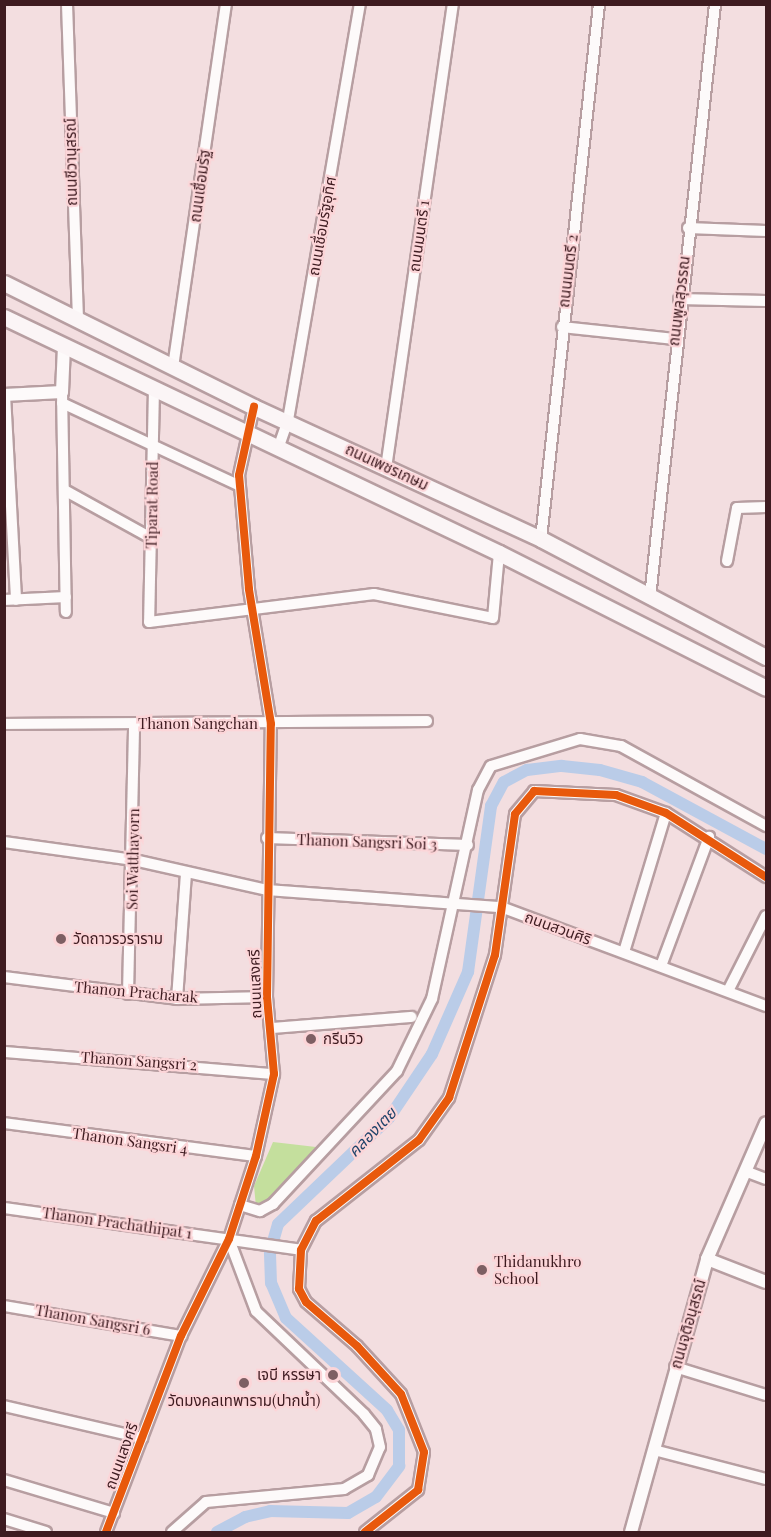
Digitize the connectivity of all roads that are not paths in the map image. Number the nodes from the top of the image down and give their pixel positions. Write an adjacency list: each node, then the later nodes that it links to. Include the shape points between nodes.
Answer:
1 (67, 4): 13 (street, ถนนชีวานุสรณ์)
2 (226, 4): 17 (street, ถนนเชื่อมรัฐ)
3 (360, 4): 22 (street, ถนนเชื่อมรัฐอุทิศ)
4 (453, 4): 26 (street, ถนนมนตรี 1)
5 (599, 4): 14 (street, ถนนมนตรี 2)
6 (715, 4): 7 (street, ถนนพูลสุวรรณ)
7 (688, 228): 8 (street); 10 (street, ถนนพูลสุวรรณ)
8 (766, 231)
9 (4, 284): 13 (main road, ถนนเพชรเกษม)
10 (679, 299): 11 (street); 15 (street, ถนนพูลสุวรรณ)
11 (766, 301)
12 (4, 317): 16 (main road, ถนนเพชรเกษม)
13 (78, 319): 17 (main road, ถนนเพชรเกษม)
14 (562, 327): 15 (street); 31 (street, ถนนมนตรี 2)
15 (674, 339): 35 (street, ถนนพูลสุวรรณ, via 665,485)
16 (64, 346): 18 (main road, ถนนเพชรเกษม); 20 (street)
17 (173, 367): 21 (main road, ถนนเพชรเกษม)
18 (154, 388): 23 (main road, ถนนเพชรเกษม); 24 (street, Tiparat Road)
19 (5, 395): 20 (street); 36 (street)
20 (62, 398): 24 (street); 28 (street)
21 (254, 407): 22 (main road, ถนนเพชรเกษม); 23 (street, ถนนเเสงศรี)
22 (288, 420): 25 (street, ถนนเชื่อมรัฐอุทิศ); 26 (main road, ถนนเพชรเกษม)
23 (245, 432): 25 (main road, ถนนเพชรเกษม); 27 (street, ถนนเเสงศรี)
24 (153, 444): 27 (street); 30 (street, Tiparat Road)
25 (279, 446): 32 (main road, ถนนเพชรเกษม)
26 (386, 468): 31 (main road, ถนนเพชรเกษม)
27 (240, 486): 38 (street, ถนนเเสงศรี)
28 (66, 491): 30 (street); 34 (street)
29 (766, 507): 33 (street, via 737,508)
30 (151, 538): 38 (street, Tiparat Road, via 149,622)
31 (541, 539): 35 (main road, ถนนเพชรเกษม)
32 (499, 553): 38 (street, via 493,618 374,594); 40 (main road, ถนนเพชรเกษม)
33 (728, 561)
34 (66, 597): 36 (street); 37 (street)
35 (650, 597): 39 (main road, ถนนเพชรเกษม)
36 (10, 600)
37 (66, 612)
38 (253, 612): 43 (street, ถนนเเสงศรี)
39 (766, 657)
40 (766, 688)
41 (427, 721): 43 (street, Thanon Sangchan)
42 (4, 724): 44 (street, Thanon Sangchan)
43 (271, 724): 44 (street, Thanon Sangchan); 48 (street, ถนนเเสงศรี)
44 (134, 725): 51 (street, Soi Watthayorn)
45 (666, 813): 47 (street); 56 (street, via 616,795 534,791 515,814); 58 (street)
46 (766, 826): 50 (street, via 621,746 580,739 491,766 478,790)
47 (709, 837): 53 (street); 59 (street)
48 (267, 838): 50 (street, Thanon Sangsri Soi 3); 54 (street, ถนนเเสงศรี)
49 (4, 842): 51 (street, ถนนสวนศิริ)
50 (468, 845): 55 (street)
51 (134, 860): 52 (street, ถนนสวนศิริ); 62 (street, Soi Watthayorn)
52 (186, 873): 54 (street, ถนนสวนศิริ); 64 (street)
53 (766, 877)
54 (267, 890): 55 (street, ถนนสวนศิริ); 63 (street, ถนนเเสงศรี)
55 (458, 902): 56 (street, ถนนสวนศิริ); 75 (street, via 432,999 397,1071 273,1204 260,1211)
56 (500, 907): 58 (street, ถนนสวนศิริ); 78 (street, via 495,955 449,1098 419,1140 316,1221)
57 (766, 916): 61 (street)
58 (624, 952): 59 (street, ถนนสวนศิริ)
59 (661, 966): 61 (street, ถนนสวนศิริ)
60 (4, 977): 62 (street, Thanon Pracharak)
61 (728, 991): 65 (street, ถนนสวนศิริ)
62 (128, 994): 64 (street, Thanon Pracharak)
63 (267, 997): 64 (street, Thanon Pracharak); 67 (street, ถนนเเสงศรี)
64 (177, 999)
65 (766, 1006)
66 (412, 1017): 67 (street)
67 (271, 1028): 69 (street, ถนนเเสงศรี)
68 (4, 1052): 69 (street, Thanon Sangsri 2)
69 (274, 1074): 72 (street, ถนนเเสงศรี)
70 (4, 1123): 72 (street, Thanon Sangsri 4)
71 (766, 1123): 73 (street, ถนนจุติอนุสรณ์)
72 (256, 1156): 75 (street, ถนนเเสงศรี)
73 (746, 1171): 74 (street); 79 (street, ถนนจุติอนุสรณ์)
74 (766, 1179)
75 (240, 1205): 77 (street, ถนนเเสงศรี)
76 (4, 1208): 77 (street, Thanon Prachathipat 1)
77 (229, 1239): 78 (street, Thanon Prachathipat 1); 82 (street, ถนนเเสงศรี); 94 (street, via 256,1311 364,1414 376,1429 380,1447 368,1475 344,1489 206,1502)
78 (301, 1250): 95 (street, via 299,1289 306,1302 357,1346 400,1394 424,1452 418,1490)
79 (707, 1258): 80 (street); 83 (street, ถนนจุติอนุสรณ์)
80 (766, 1282)
81 (4, 1306): 82 (street, Thanon Sangsri 6)
82 (181, 1336): 86 (street, ถนนเเสงศรี)
83 (675, 1367): 84 (street); 87 (street, ถนนจุติอนุสรณ์)
84 (766, 1395)
85 (4, 1406): 86 (street)
86 (142, 1438): 90 (street, ถนนเเสงศรี)
87 (654, 1450): 88 (street); 96 (street, ถนนจุติอนุสรณ์)
88 (766, 1479)
89 (4, 1480): 90 (street)
90 (114, 1513): 93 (street, ถนนเเสงศรี)
91 (4, 1519): 92 (street)
92 (46, 1533)
93 (106, 1533)
94 (172, 1533)
95 (365, 1533)
96 (632, 1533)

